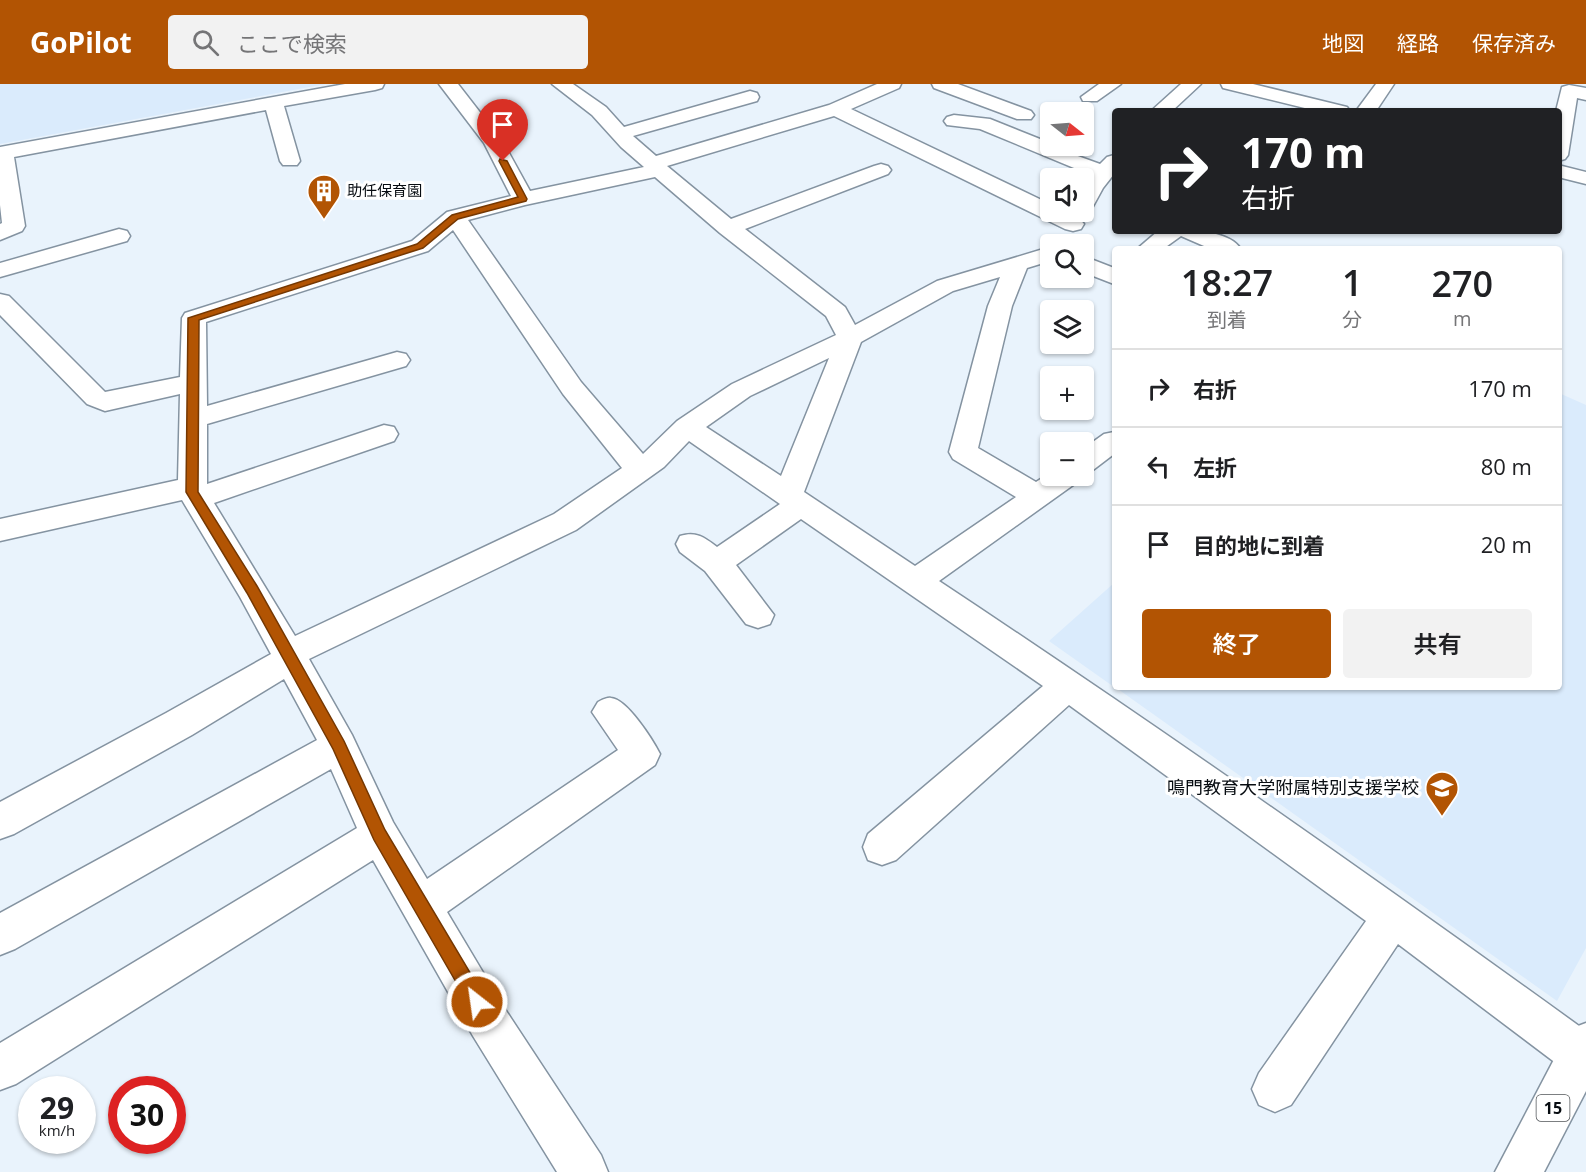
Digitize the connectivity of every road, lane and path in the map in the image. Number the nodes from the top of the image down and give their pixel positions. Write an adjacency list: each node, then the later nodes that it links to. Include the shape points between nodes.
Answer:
1 (375, 84): 13 (street)
2 (448, 84): 34 (street, via 494,142)
3 (561, 84): 22 (street, via 599,111)
4 (892, 84): 17 (street)
5 (941, 84): 18 (street)
6 (1112, 84): 12 (street)
7 (1192, 84): 14 (street)
8 (1230, 84): 15 (street)
9 (1385, 84): 16 (street)
10 (1586, 94): 20 (street, via 1569,91)
11 (750, 97): 22 (street)
12 (1090, 97)
13 (274, 104): 24 (street); 25 (street)
14 (1164, 108)
15 (1328, 108)
16 (1368, 108)
17 (836, 109): 26 (street); 30 (street)
18 (1030, 118)
19 (954, 121): 27 (street, via 983,123)
20 (1564, 123): 21 (street); 23 (street)
21 (1586, 127)
22 (620, 134): 26 (street)
23 (1562, 134)
24 (1, 152): 37 (street, via 14,226)
25 (290, 161)
26 (655, 167): 34 (street, via 637,177); 36 (street)
27 (1052, 168)
28 (881, 170): 36 (street)
29 (1562, 172): 31 (street)
30 (1040, 176)
31 (1586, 178)
32 (1094, 193): 33 (street)
33 (1112, 196)
34 (523, 199): 35 (street)
35 (455, 217): 51 (street, via 420,246 194,318); 57 (street, via 572,388)
36 (728, 228): 49 (street, via 836,312)
37 (0, 233)
38 (1169, 234): 41 (street)
39 (1196, 234): 42 (street)
40 (119, 236): 46 (street)
41 (1152, 246)
42 (1220, 246)
43 (1040, 257): 44 (street)
44 (1017, 264): 49 (street, via 945,286); 60 (street, via 1000,306 963,452)
45 (1094, 267): 47 (street)
46 (0, 270)
47 (1112, 275)
48 (1, 303): 51 (street, via 96,398 105,402)
49 (850, 338): 53 (street, via 741,390); 61 (street)
50 (397, 360): 52 (street)
51 (194, 382): 52 (street)
52 (193, 419): 59 (street)
53 (687, 426): 57 (street); 61 (street)
54 (384, 434): 59 (street)
55 (1112, 442): 56 (street)
56 (1094, 455)
57 (640, 470): 67 (street, via 565,522)
58 (1052, 486): 60 (street)
59 (194, 493): 62 (street); 67 (street)
60 (1037, 496): 65 (street)
61 (795, 499): 64 (street); 65 (street)
62 (0, 530)
63 (691, 544): 64 (street)
64 (716, 563): 66 (street)
65 (915, 582): 68 (street)
66 (758, 615)
67 (289, 657): 70 (street); 71 (street, via 179,724)
68 (1068, 685): 73 (street); 75 (street)
69 (609, 712): 74 (street, via 642,754)
70 (339, 746): 72 (street); 76 (street)
71 (0, 822)
72 (379, 835): 74 (street); 78 (street)
73 (882, 847)
74 (422, 906): 80 (street)
75 (1393, 916): 77 (street); 79 (street)
76 (0, 935)
77 (1584, 1049): 81 (street, 15)
78 (0, 1068)
79 (1275, 1089)
80 (584, 1172)
81 (1519, 1172)

